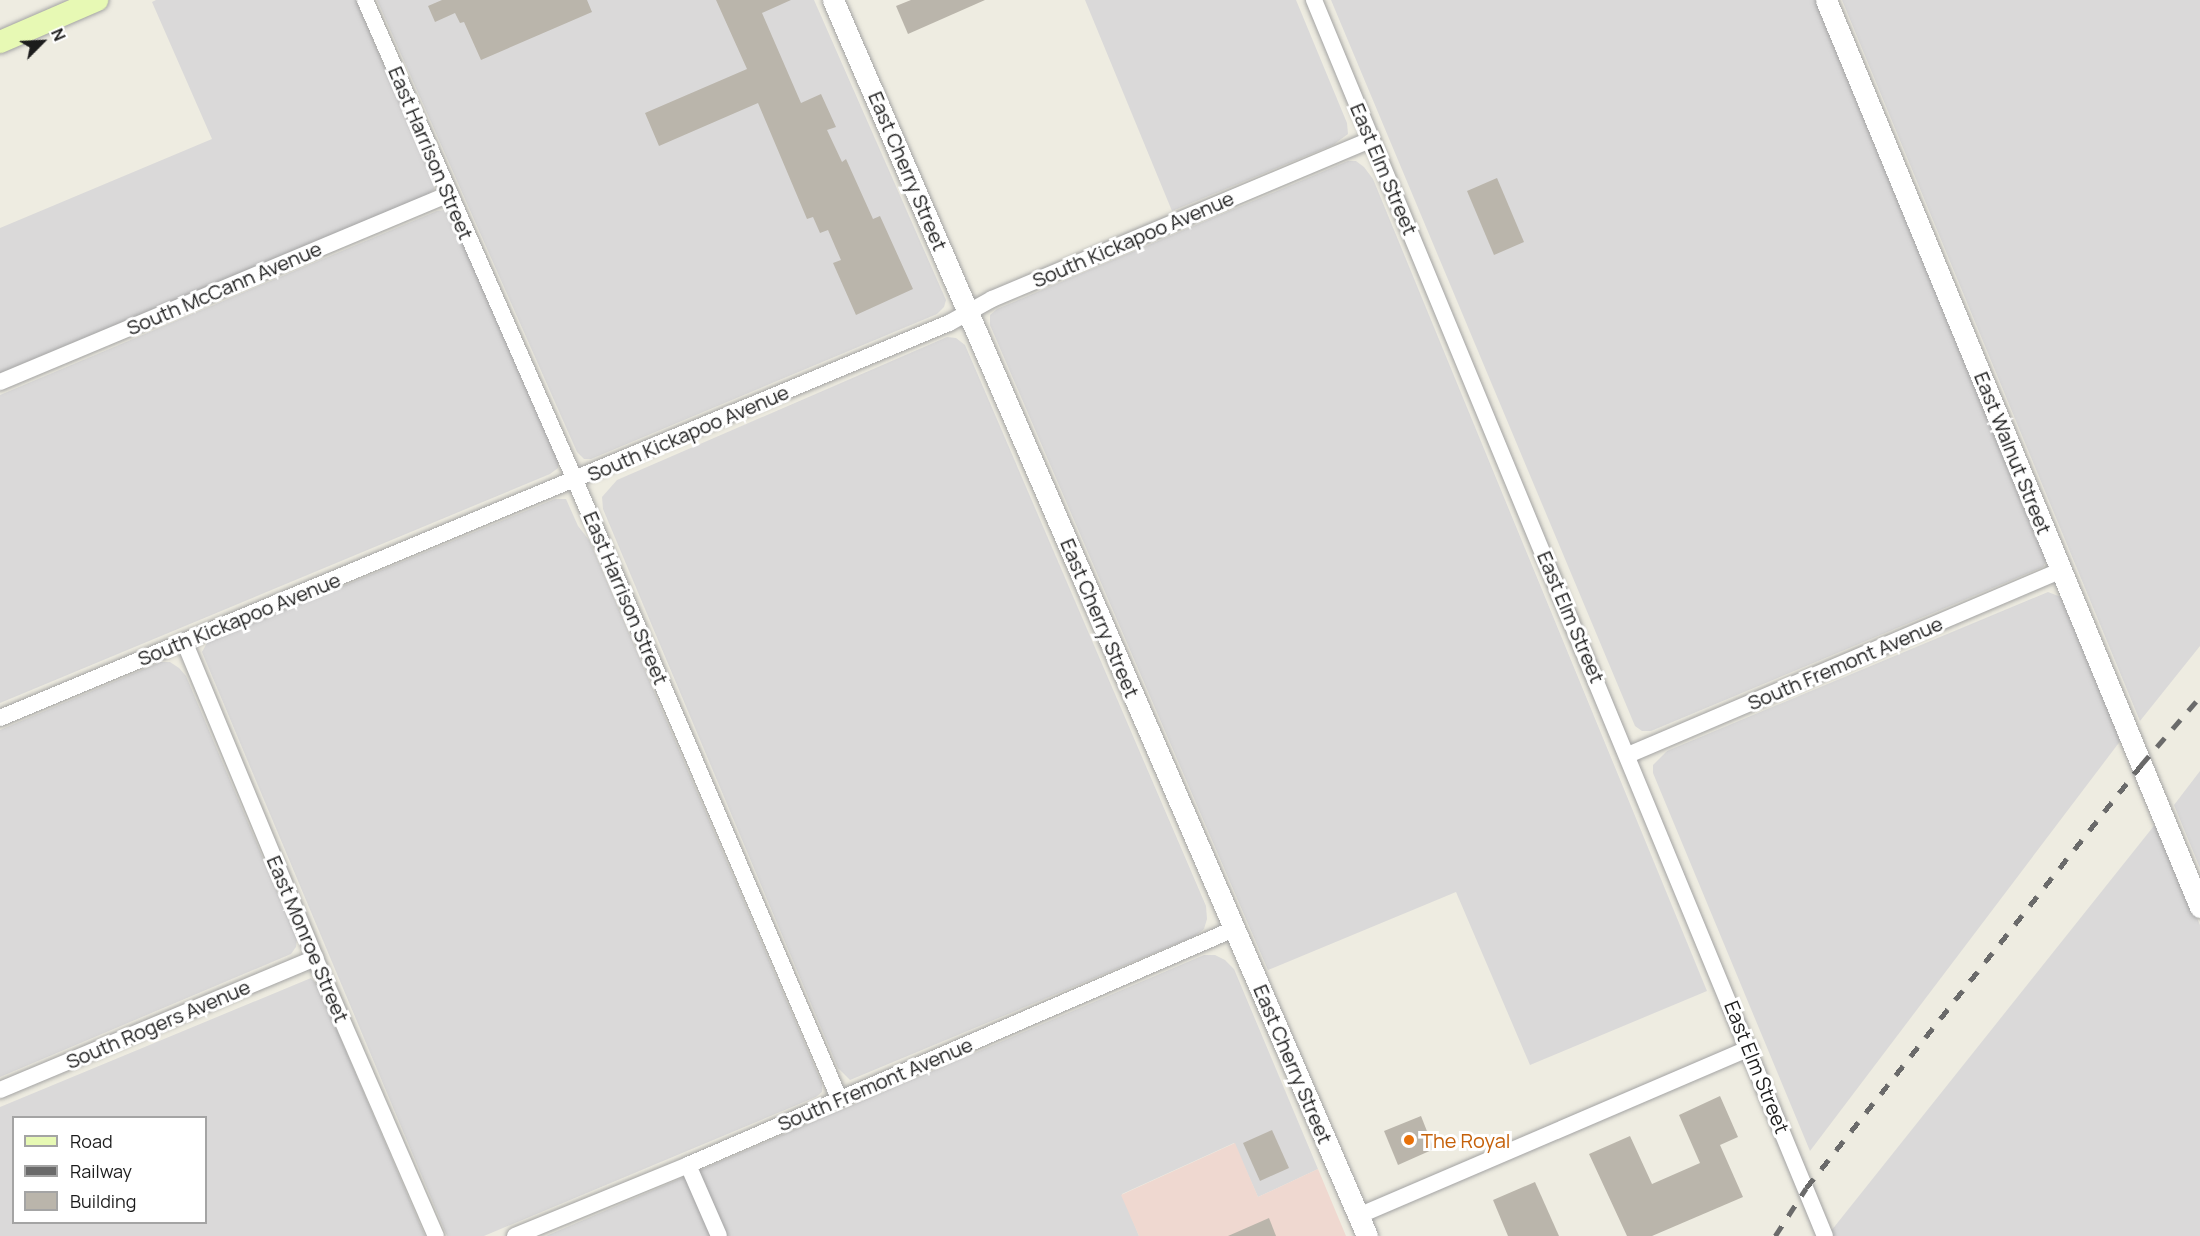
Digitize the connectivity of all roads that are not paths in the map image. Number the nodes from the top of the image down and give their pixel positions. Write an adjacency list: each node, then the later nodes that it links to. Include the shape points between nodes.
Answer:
1 (97, 0): 6 (main road)
2 (365, 0): 8 (street, East Harrison Street)
3 (833, 0): 9 (street, East Cherry Street)
4 (1314, 0): 7 (street, East Elm Street)
5 (1826, 0): 12 (street, East Walnut Street)
6 (0, 42)
7 (1372, 139): 9 (street, South Kickapoo Avenue, via 992,298); 15 (street, East Elm Street)
8 (449, 194): 10 (street, South McCann Avenue); 11 (street, East Harrison Street)
9 (969, 312): 11 (street, South Kickapoo Avenue); 17 (street, East Cherry Street)
10 (0, 382)
11 (575, 480): 13 (street, South Kickapoo Avenue); 21 (street, East Harrison Street)
12 (2061, 570): 15 (street, South Fremont Avenue); 16 (street, East Walnut Street)
13 (184, 641): 14 (street, South Kickapoo Avenue); 18 (street, East Monroe Street)
14 (0, 718)
15 (1628, 754): 19 (street, East Elm Street)
16 (2200, 907)
17 (1234, 929): 21 (street, South Fremont Avenue); 23 (street, East Cherry Street)
18 (315, 958): 20 (street, South Rogers Avenue); 24 (street, East Monroe Street)
19 (1750, 1048): 23 (street); 28 (street, East Elm Street)
20 (0, 1090)
21 (839, 1098): 22 (street, South Fremont Avenue)
22 (688, 1165): 25 (street, South Fremont Avenue); 26 (street)
23 (1358, 1216): 27 (street, East Cherry Street)
24 (436, 1236)
25 (514, 1236)
26 (719, 1236)
27 (1367, 1236)
28 (1825, 1236)

